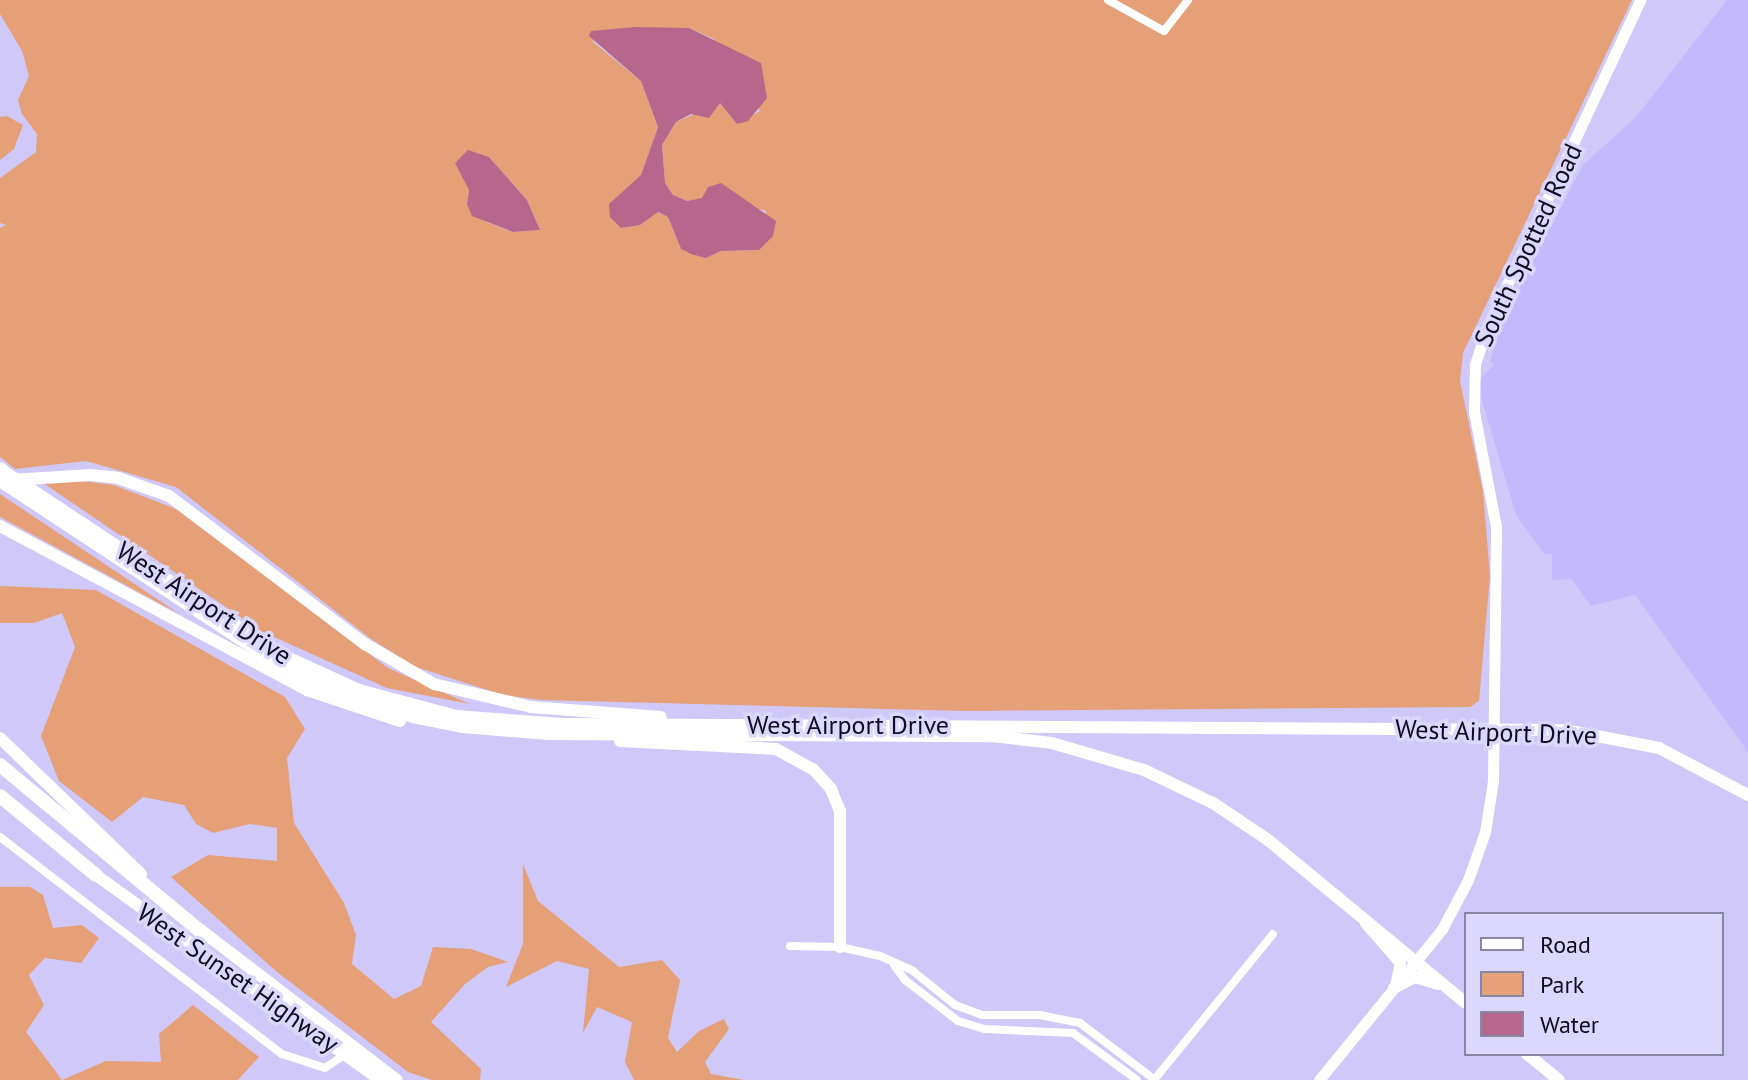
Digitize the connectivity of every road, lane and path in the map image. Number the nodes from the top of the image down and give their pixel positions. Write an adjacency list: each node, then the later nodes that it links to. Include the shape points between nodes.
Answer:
1 (1108, 0): 2 (street, via 1164,31)
2 (1188, 0)
3 (1640, 0): 7 (main road, South Spotted Road, via 1488,325 1475,364 1474,412 1496,527)
4 (3, 478): 6 (main road, West Airport Drive, via 26,487 269,648 387,700 513,723); 6 (main road, via 73,474 150,488 205,520 392,662 456,691 531,707); 8 (main road, West Airport Drive, via 236,638 313,682 413,717)
5 (0, 526): 8 (main road, via 319,695 428,727)
6 (736, 724): 7 (main road, West Airport Drive)
7 (1494, 730): 12 (main road, West Airport Drive, via 1565,730 1638,742 1696,765); 22 (main road, South Spotted Road, via 1491,805 1475,862 1448,919)
8 (498, 731): 9 (main road, West Airport Drive)
9 (573, 734): 17 (main road, West Airport Drive, via 963,734 1052,743 1144,770 1213,803); 21 (main road, via 776,749 804,761 831,789 840,811)
10 (0, 738): 19 (main road, West Sunset Highway)
11 (0, 765): 19 (highway)
12 (1748, 795)
13 (0, 796): 16 (highway)
14 (0, 806): 16 (highway)
15 (0, 837): 31 (street, via 282,1054 325,1068)
16 (96, 875): 31 (main road, West Sunset Highway)
17 (1359, 914): 22 (main road, West Airport Drive); 24 (main road, via 1400,963)
18 (1273, 934): 36 (street)
19 (205, 935): 31 (main road, West Sunset Highway)
20 (790, 946): 21 (street)
21 (840, 947): 23 (street)
22 (1416, 962): 24 (main road, South Spotted Road); 25 (main road, West Airport Drive)
23 (894, 964): 27 (street, via 913,971); 29 (street, via 938,1008)
24 (1394, 988): 25 (main road, via 1417,977); 37 (main road, South Spotted Road)
25 (1449, 989): 26 (main road, West Airport Drive)
26 (1464, 1001)
27 (971, 1012): 28 (street); 29 (street)
28 (1070, 1019): 30 (street); 36 (street, via 1107,1039)
29 (967, 1024): 30 (street)
30 (1065, 1031): 35 (street, via 1090,1043)
31 (349, 1050): 33 (main road, West Sunset Highway); 34 (main road, West Sunset Highway)
32 (1529, 1056): 38 (main road)
33 (380, 1080)
34 (397, 1080)
35 (1137, 1080)
36 (1155, 1080)
37 (1319, 1080)
38 (1559, 1080)

